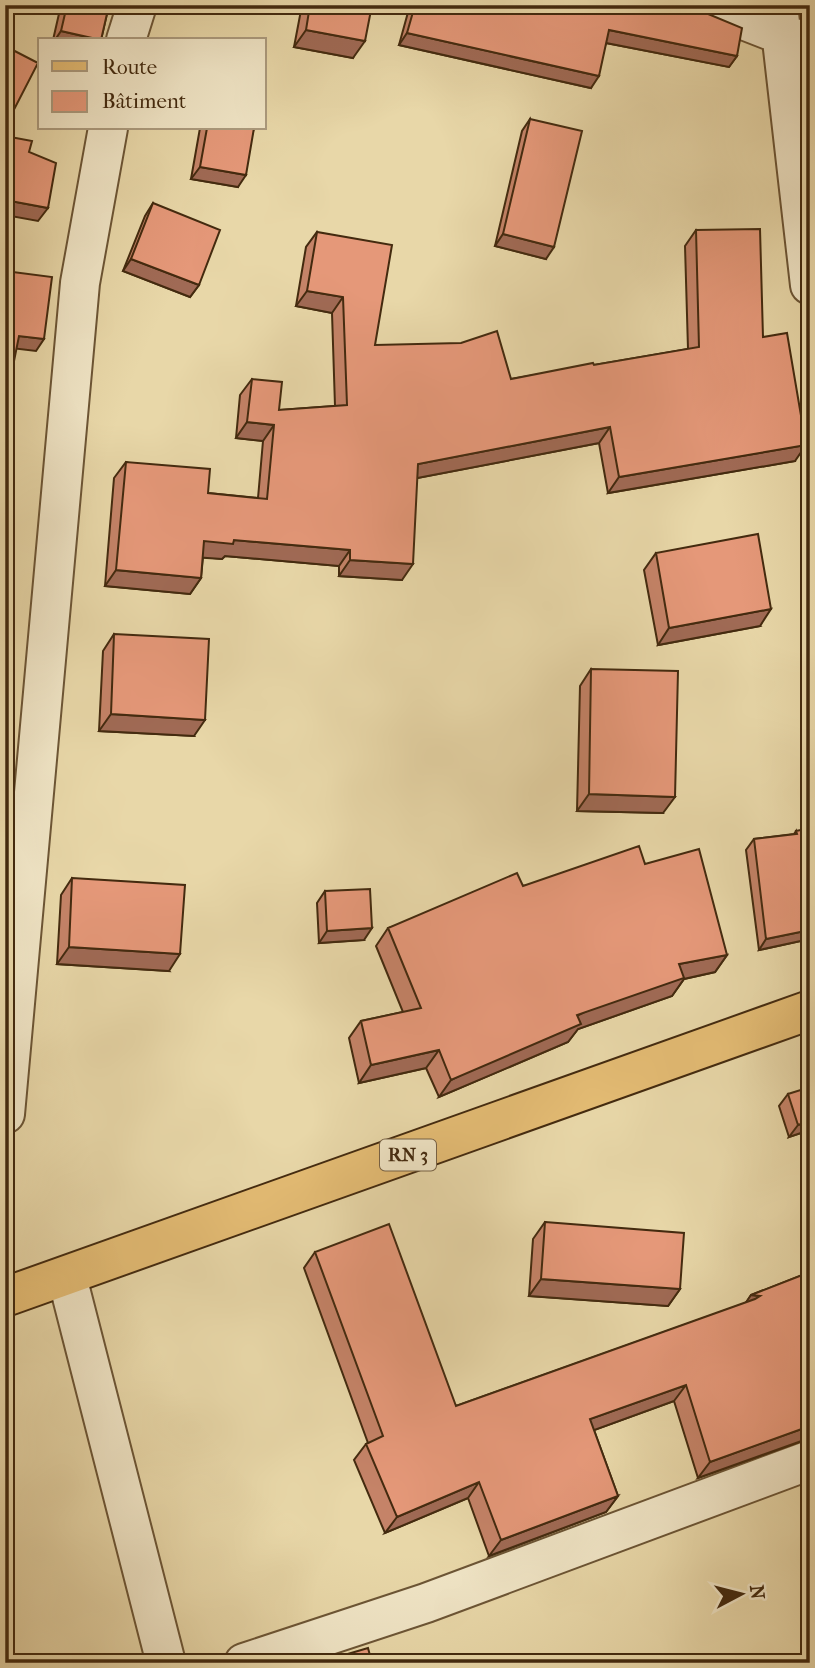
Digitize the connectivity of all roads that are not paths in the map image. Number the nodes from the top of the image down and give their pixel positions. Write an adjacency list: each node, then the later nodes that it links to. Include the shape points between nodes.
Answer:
1 (137, 5): 4 (street)
2 (705, 5): 3 (street)
3 (790, 27): 6 (street)
4 (127, 38)
5 (108, 130): 8 (street, via 80,283)
6 (810, 285)
7 (810, 1010): 9 (main road, RN 3)
8 (5, 1114)
9 (67, 1277): 10 (main road, RN 3); 12 (street)
10 (5, 1297)
11 (810, 1460): 13 (street, via 426,1603)
12 (166, 1663)
13 (244, 1663)

